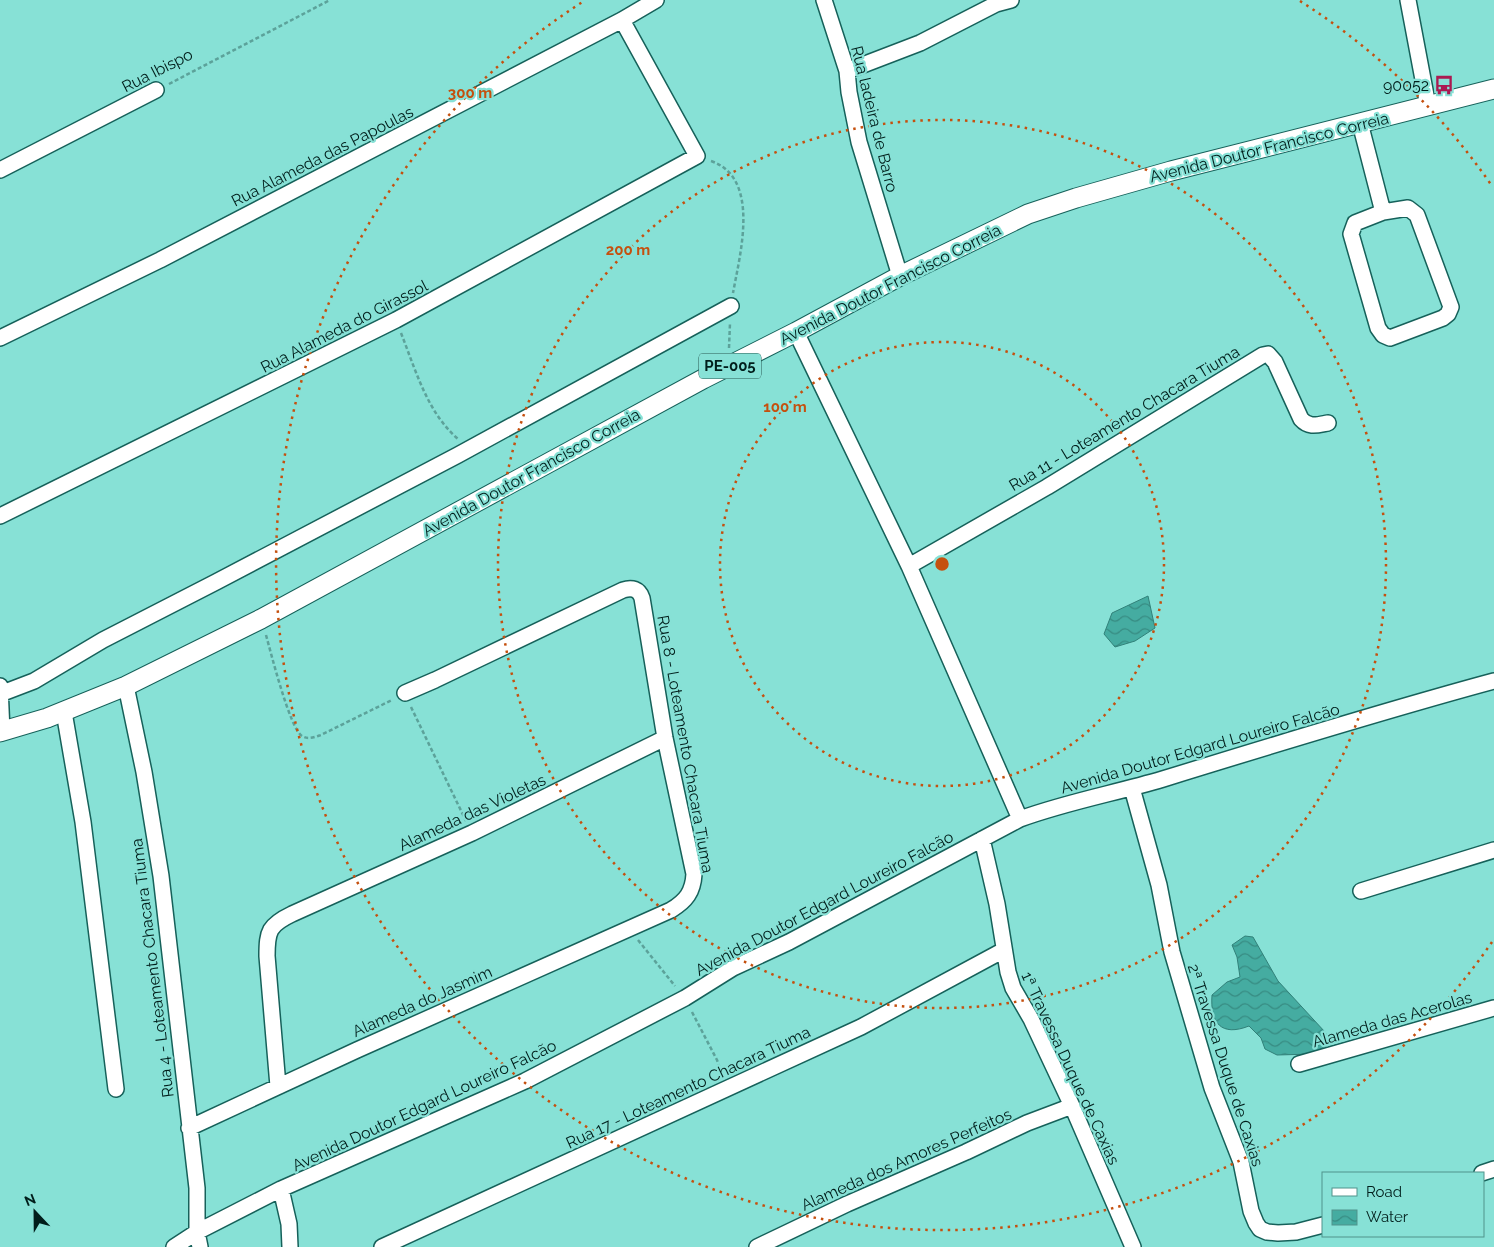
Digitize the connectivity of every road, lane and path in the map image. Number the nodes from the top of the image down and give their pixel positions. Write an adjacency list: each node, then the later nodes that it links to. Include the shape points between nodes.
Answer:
1 (330, 0): 9 (path, Rua Ibispo)
2 (656, 0): 6 (street, Rua Alameda das Papoulas)
3 (824, 0): 7 (street, Rua ladeira de Barro)
4 (1408, 0): 10 (street)
5 (1000, 1): 7 (street, via 920,43)
6 (622, 20): 12 (street); 19 (street, Rua Alameda das Papoulas, via 160,260)
7 (847, 71): 15 (street, Rua ladeira de Barro, via 859,142)
8 (1494, 89): 10 (main road, Avenida Doutor Francisco Correia / PE-005)
9 (156, 90): 13 (street, Rua Ibispo)
10 (1428, 106): 11 (main road, Avenida Doutor Francisco Correia / PE-005)
11 (1360, 123): 14 (street); 15 (main road, Avenida Doutor Francisco Correia / PE-005, via 1171,171 1044,209 995,229)
12 (697, 156): 16 (path, via 719,164 733,176 743,206 740,251); 17 (street, Rua Alameda do Girassol)
13 (0, 170)
14 (1383, 212): 14 (street, via 1355,223 1352,234 1378,328 1390,338 1443,318 1451,308 1417,215 1408,208)
15 (900, 276): 18 (main road, Avenida Doutor Francisco Correia / PE-005)
16 (730, 306): 20 (path); 22 (street)
17 (396, 320): 22 (path, via 431,406 452,434); 23 (street, Rua Alameda do Girassol)
18 (796, 332): 20 (main road, Avenida Doutor Francisco Correia / PE-005); 24 (street)
19 (0, 338)
20 (730, 366): 25 (main road, Avenida Doutor Francisco Correia / PE-005)
21 (1328, 423): 24 (street, Rua 11 - Loteamento Chacara Tiuma, via 1305,424 1272,357 1263,354 1046,487)
22 (469, 449): 30 (street, via 103,640 34,681)
23 (0, 516)
24 (909, 566): 35 (street)
25 (261, 619): 28 (main road, Avenida Doutor Francisco Correia / PE-005); 29 (path, via 288,708 303,737 321,735)
26 (1494, 682): 34 (street, Avenida Doutor Edgard Loureiro Falcão, via 1410,703)
27 (0, 685): 30 (street)
28 (126, 686): 31 (main road, Avenida Doutor Francisco Correia / PE-005); 47 (street, Rua 4 - Loteamento Chacara Tiuma, via 144,772 160,876)
29 (405, 693): 33 (street, Rua 8 - Loteamento Chacara Tiuma, via 631,588 642,598); 36 (path)
30 (0, 694): 32 (street)
31 (64, 712): 32 (main road, Avenida Doutor Francisco Correia / PE-005); 45 (street, via 83,822)
32 (1, 732)
33 (665, 738): 36 (street, Alameda das Violetas); 40 (street, Rua 8 - Loteamento Chacara Tiuma, via 694,874 689,896)
34 (1132, 788): 35 (street, Avenida Doutor Edgard Loureiro Falcão); 49 (street, 2ª Travessa Duque de Caxias, via 1159,885 1172,952 1212,1088 1240,1162 1256,1223 1267,1232 1296,1232)
35 (1020, 819): 37 (street, Avenida Doutor Edgard Loureiro Falcão)
36 (472, 833): 44 (street, Alameda das Violetas, via 275,924 267,936)
37 (982, 839): 41 (street, 1ª Travessa Duque de Caxias, via 998,904); 48 (street, Avenida Doutor Edgard Loureiro Falcão, via 790,942 733,968 684,998 525,1082)
38 (1494, 850): 39 (street)
39 (1361, 890)
40 (671, 910): 44 (street, Alameda do Jasmim)
41 (1004, 950): 46 (street, 1ª Travessa Duque de Caxias, via 1013,988); 55 (street, Rua 17 - Loteamento Chacara Tiuma, via 861,1027)
42 (1494, 1008): 43 (street, Alameda das Acerolas)
43 (1299, 1064)
44 (278, 1086): 47 (street, Alameda do Jasmim)
45 (116, 1089)
46 (1072, 1106): 51 (street, 1ª Travessa Duque de Caxias); 56 (street, Alameda dos Amores Perfeitos, via 1027,1123)
47 (189, 1128): 50 (street, Rua 4 - Loteamento Chacara Tiuma, via 197,1188)
48 (281, 1189): 50 (street, Avenida Doutor Edgard Loureiro Falcão); 54 (street, via 289,1224)
49 (1322, 1225)
50 (197, 1232): 52 (street, Avenida Doutor Edgard Loureiro Falcão); 53 (street, Rua 4 - Loteamento Chacara Tiuma)
51 (1129, 1246)
52 (174, 1247)
53 (200, 1247)
54 (290, 1247)
55 (382, 1247)
56 (757, 1247)

